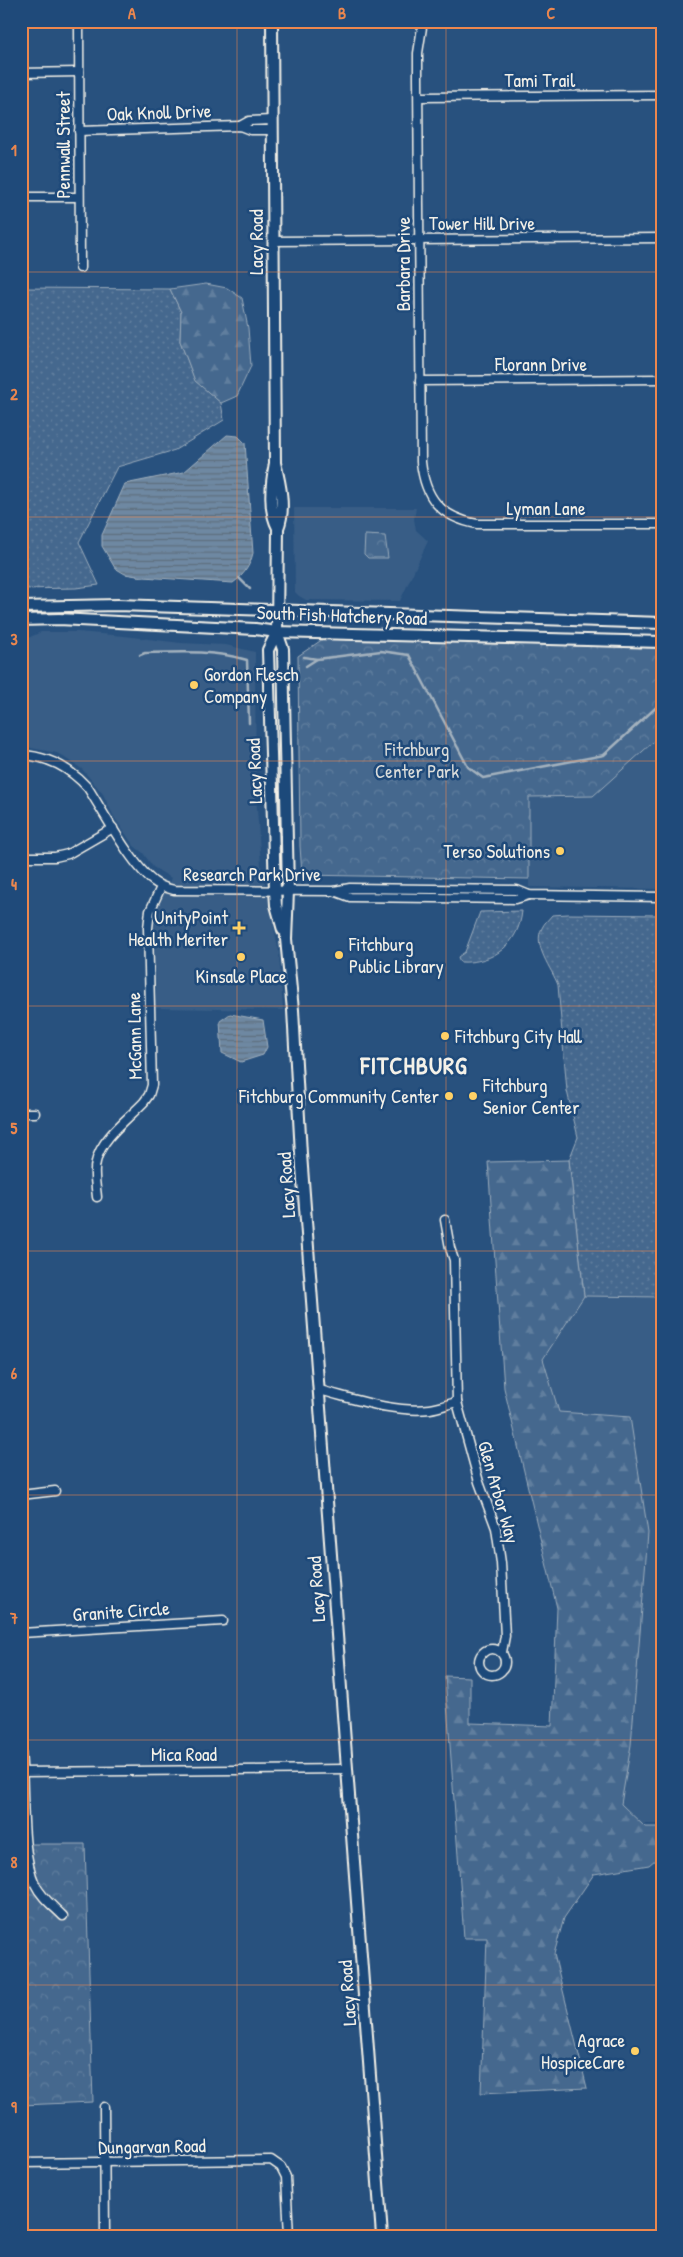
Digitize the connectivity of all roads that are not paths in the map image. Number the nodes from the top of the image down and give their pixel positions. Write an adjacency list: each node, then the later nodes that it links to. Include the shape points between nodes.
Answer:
1 (79, 21): 4 (street, Pennwall Street)
2 (272, 21): 8 (main road, Lacy Road)
3 (423, 21): 7 (street, Barbara Drive, via 418,53)
4 (79, 72): 5 (street); 9 (street, Pennwall Street)
5 (21, 73)
6 (662, 95): 7 (street, Tami Trail)
7 (419, 97): 13 (street, Barbara Drive)
8 (272, 125): 9 (street, Oak Knoll Drive, via 250,130 240,126); 14 (main road, Lacy Road)
9 (79, 131): 11 (street, Pennwall Street)
10 (21, 197): 11 (street)
11 (80, 197): 15 (street, Pennwall Street)
12 (662, 238): 13 (street, Tower Hill Drive)
13 (419, 239): 14 (street, Tower Hill Drive); 17 (street, Barbara Drive)
14 (273, 241): 21 (main road, Lacy Road, via 275,464 272,504 278,528)
15 (80, 268)
16 (662, 380): 17 (street, Florann Drive)
17 (420, 381): 18 (street, Barbara Drive, via 422,474)
18 (436, 503): 19 (street, Lyman Lane, via 452,516 477,524)
19 (662, 524)
20 (21, 607): 21 (main road, South Fish Hatchery Road, via 118,605)
21 (277, 611): 23 (main road, South Fish Hatchery Road); 24 (main road, Lacy Road)
22 (21, 620): 24 (main road, South Fish Hatchery Road)
23 (662, 623)
24 (277, 632): 25 (main road, South Fish Hatchery Road); 30 (main road, Lacy Road, via 268,650); 31 (main road, Lacy Road, via 283,650)
25 (662, 642)
26 (21, 755): 27 (street, Research Park Drive, via 56,762 69,770 88,788)
27 (114, 828): 28 (street, via 68,854); 29 (street, Research Park Drive, via 140,868)
28 (21, 857)
29 (161, 886): 30 (street, Research Park Drive, via 184,891); 36 (street, McGann Lane, via 150,911 148,928 152,1085 144,1102 106,1141 98,1155 95,1167)
30 (275, 891): 31 (street, Research Park Drive); 33 (main road, Lacy Road)
31 (288, 891): 32 (street, Research Park Drive, via 334,891 350,897); 33 (main road, Lacy Road)
32 (662, 897)
33 (286, 939): 38 (main road, Lacy Road)
34 (35, 1113): 35 (street)
35 (21, 1114)
36 (97, 1197)
37 (445, 1220): 39 (street, Glen Arbor Way, via 454,1260)
38 (319, 1390): 39 (street, via 403,1409 432,1409); 46 (main road, Lacy Road)
39 (457, 1402): 44 (street, Glen Arbor Way, via 479,1482 496,1528 505,1636)
40 (55, 1491): 41 (street)
41 (21, 1495)
42 (223, 1621): 43 (street, Granite Circle)
43 (21, 1633)
44 (502, 1652)
45 (21, 1751): 47 (street)
46 (346, 1769): 47 (street, Mica Road); 54 (main road, Lacy Road)
47 (22, 1772): 48 (street, via 27,1860 35,1885 45,1900)
48 (64, 1916)
49 (104, 2108): 51 (street)
50 (21, 2163): 51 (street, Dungarvan Road)
51 (105, 2163): 52 (street); 53 (street, Dungarvan Road, via 271,2160 282,2167 286,2177)
52 (105, 2236)
53 (289, 2236)
54 (382, 2236)

